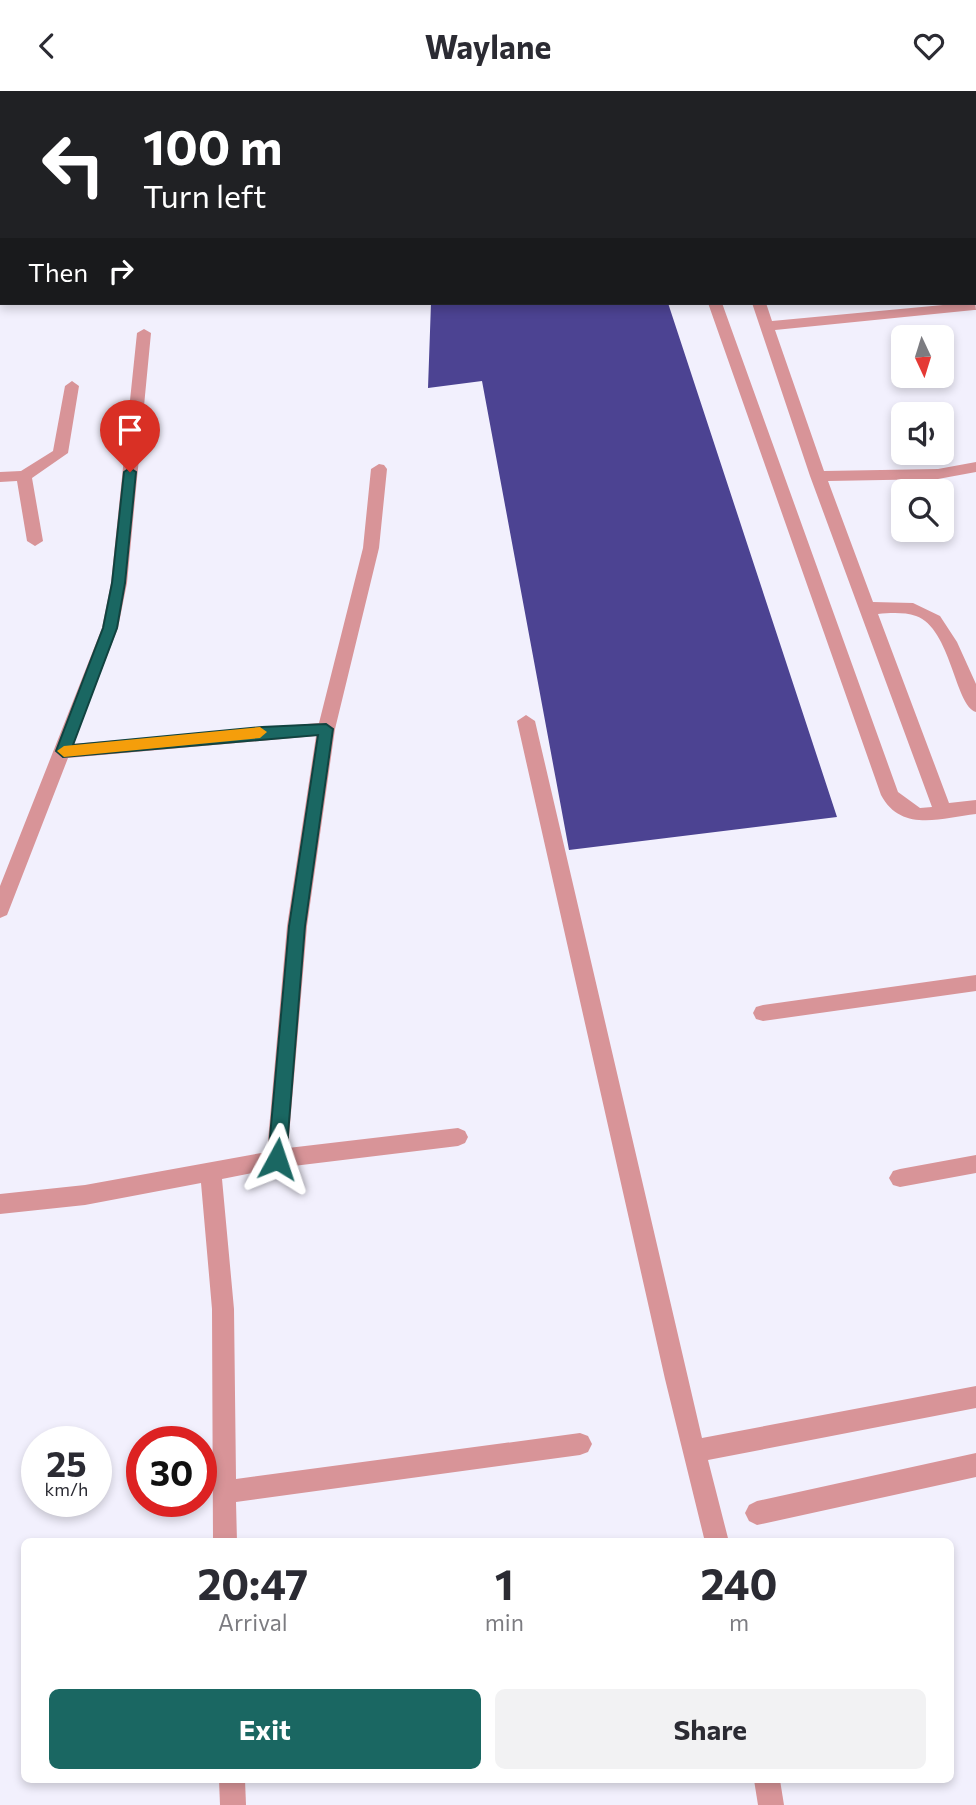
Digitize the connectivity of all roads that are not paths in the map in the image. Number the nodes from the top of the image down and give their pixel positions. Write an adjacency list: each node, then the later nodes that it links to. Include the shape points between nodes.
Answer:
1 (716, 305): 19 (street, via 890,795 906,812)
2 (760, 305): 4 (street)
3 (974, 306): 4 (lane)
4 (769, 326): 10 (street)
5 (144, 333): 17 (street, via 119,583 112,617)
6 (72, 386): 9 (street, via 60,453)
7 (976, 467): 10 (street, via 938,474)
8 (379, 469): 16 (street, via 371,548)
9 (24, 476): 11 (street); 12 (street)
10 (818, 476): 13 (street)
11 (0, 477)
12 (35, 541)
13 (867, 608): 14 (street, via 929,614 941,626); 19 (street)
14 (976, 706)
15 (526, 721): 31 (street)
16 (326, 729): 17 (street); 24 (street, via 297,926)
17 (63, 751): 20 (street)
18 (976, 807): 19 (street)
19 (943, 811)
20 (0, 910)
21 (976, 983): 22 (street)
22 (763, 1013)
23 (458, 1137): 24 (street)
24 (277, 1159): 26 (street)
25 (976, 1164): 27 (street)
26 (211, 1171): 28 (street, via 85,1195); 33 (street, via 223,1309)
27 (900, 1178)
28 (0, 1204)
29 (976, 1397): 31 (street)
30 (580, 1444): 33 (street)
31 (694, 1451): 36 (street)
32 (976, 1465): 34 (street)
33 (224, 1492): 35 (street)
34 (757, 1513)
35 (225, 1538)
36 (716, 1538)
37 (232, 1783): 39 (street)
38 (767, 1783): 40 (street)
39 (233, 1805)
40 (771, 1805)

